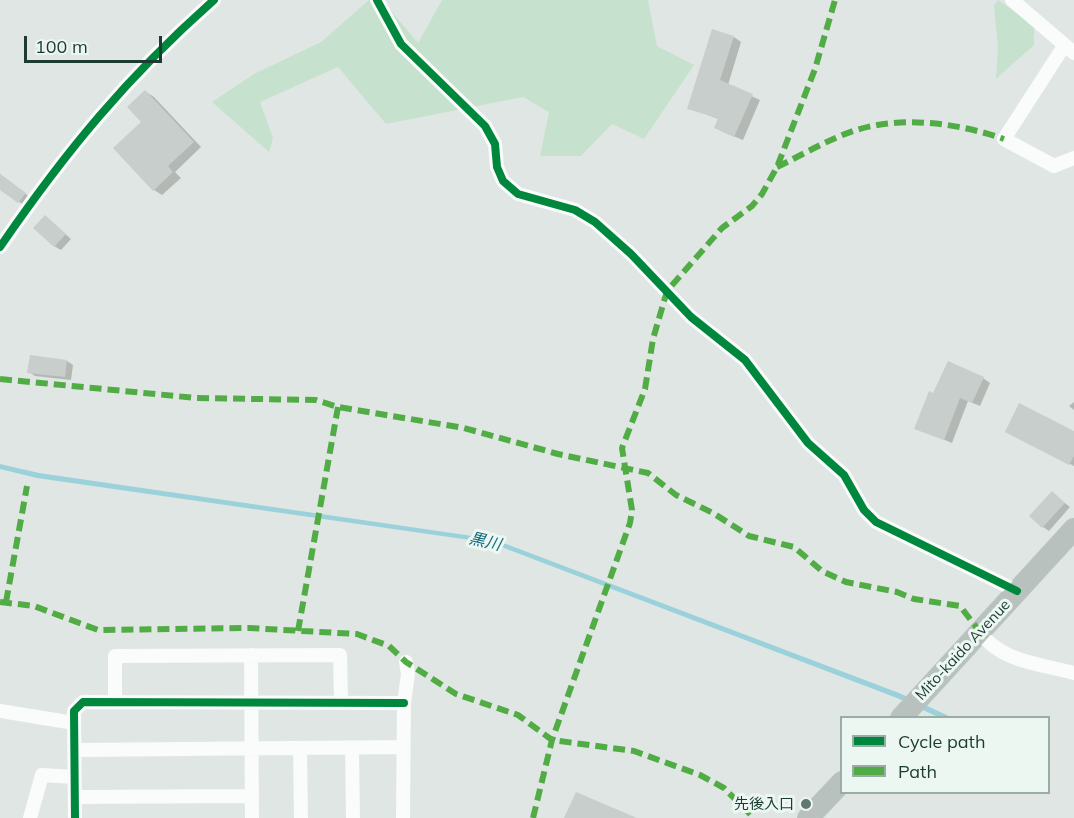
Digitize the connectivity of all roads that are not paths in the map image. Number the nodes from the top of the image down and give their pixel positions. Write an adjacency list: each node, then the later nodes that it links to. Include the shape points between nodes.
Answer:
1 (214, 0): 6 (street, via 136,73 97,116)
2 (377, 0): 8 (street, via 412,57 485,126 495,144 500,176 514,192 575,210 596,222 691,317 745,360 808,443 844,476 876,522)
3 (1012, 0): 4 (street)
4 (1069, 49): 5 (street, via 1004,140 1054,166)
5 (1074, 158)
6 (0, 247)
7 (1074, 529): 8 (highway, Mito-kaido Avenue)
8 (1017, 591): 9 (highway, Mito-kaido Avenue)
9 (980, 632): 12 (street, via 991,646 1005,654); 17 (highway, Mito-kaido Avenue)
10 (251, 655): 13 (street); 14 (street, via 340,656); 15 (street, via 115,656)
11 (406, 662): 16 (street)
12 (1074, 673)
13 (251, 701): 14 (street); 15 (street); 23 (street)
14 (341, 701): 16 (street)
15 (116, 702): 19 (street, via 83,702 74,711)
16 (404, 703): 20 (street)
17 (909, 709)
18 (0, 711): 19 (street)
19 (74, 723): 24 (street)
20 (403, 747): 22 (street); 34 (street)
21 (300, 748): 22 (street); 23 (street); 32 (street)
22 (352, 748): 33 (street)
23 (251, 749): 24 (street); 27 (street)
24 (74, 750): 25 (street)
25 (74, 777): 28 (street); 29 (street, via 42,775)
26 (840, 784): 35 (highway)
27 (251, 796): 28 (street); 31 (street)
28 (75, 797): 30 (street)
29 (30, 818)
30 (75, 818)
31 (252, 818)
32 (301, 818)
33 (353, 818)
34 (403, 818)
35 (808, 818)

